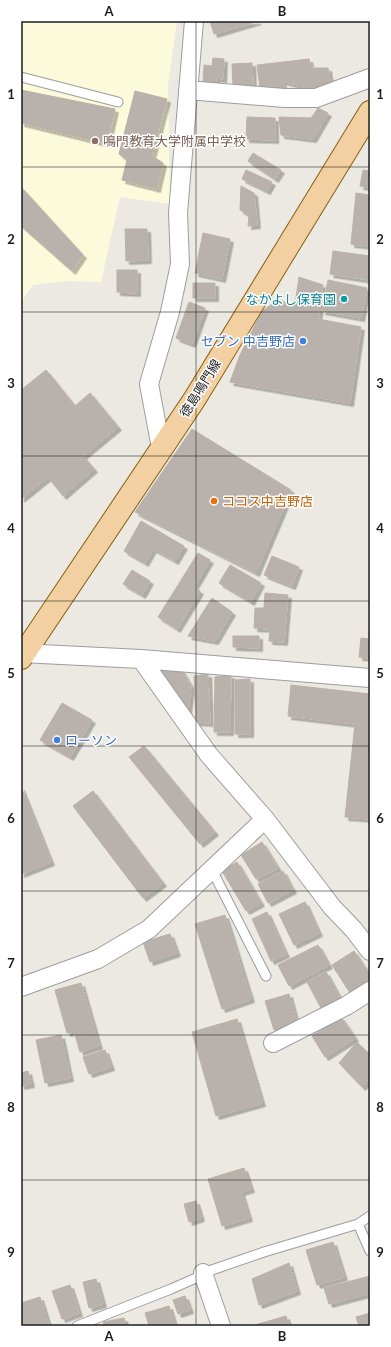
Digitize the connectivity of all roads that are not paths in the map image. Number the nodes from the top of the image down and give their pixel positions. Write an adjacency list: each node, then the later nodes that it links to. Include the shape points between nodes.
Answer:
1 (194, 21): 4 (street)
2 (21, 77): 5 (lane)
3 (370, 78): 4 (street, via 316,98)
4 (188, 90): 7 (street, via 178,212 180,264 170,312 149,384)
5 (118, 102)
6 (370, 112): 7 (main road, 徳島鳴門線, via 194,400)
7 (161, 448): 8 (main road, 徳島鳴門線)
8 (22, 654): 9 (street)
9 (141, 659): 10 (street); 11 (street, via 209,755)
10 (370, 678)
11 (265, 819): 12 (street); 13 (street, via 332,907)
12 (212, 870): 15 (lane); 16 (street, via 149,929 98,959)
13 (362, 930): 14 (street)
14 (370, 951)
15 (266, 976)
16 (21, 987)
17 (370, 991): 18 (street)
18 (273, 1043)
19 (370, 1216): 20 (lane)
20 (358, 1224): 21 (lane); 22 (lane)
21 (370, 1251)
22 (203, 1273): 23 (lane, via 171,1289); 24 (street)
23 (77, 1326)
24 (221, 1326)

